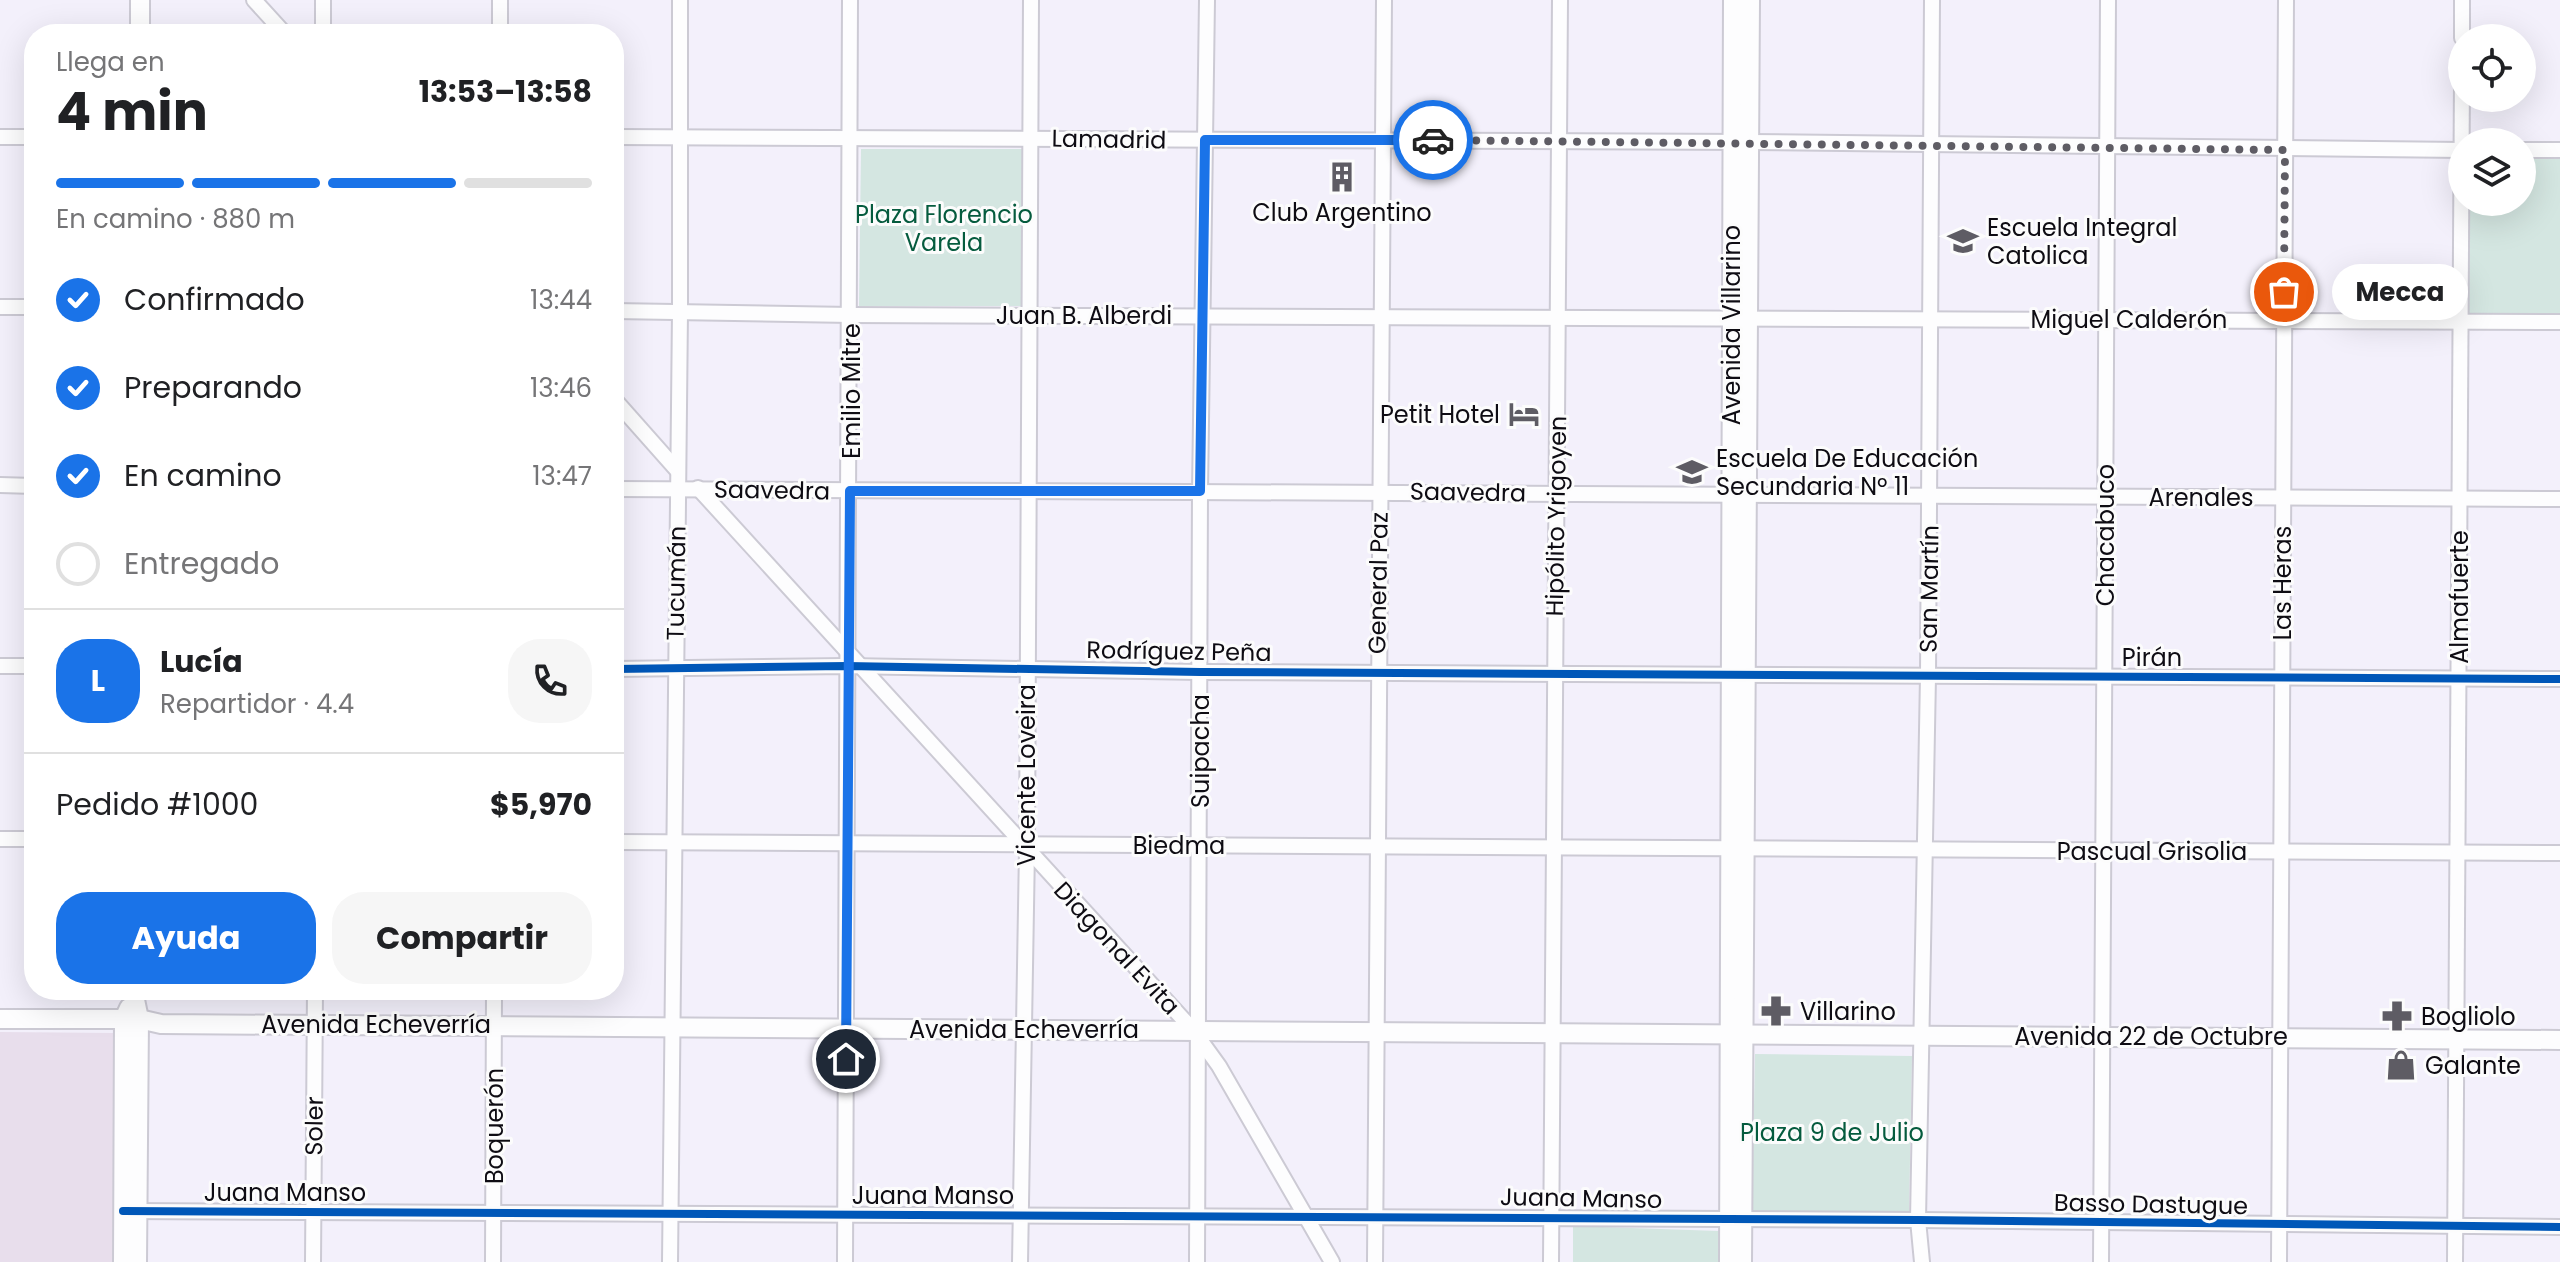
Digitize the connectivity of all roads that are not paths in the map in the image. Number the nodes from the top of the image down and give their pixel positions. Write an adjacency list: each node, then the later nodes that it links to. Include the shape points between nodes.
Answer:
1 (140, 0): 17 (main road)
2 (254, 0): 18 (street)
3 (323, 0): 19 (street)
4 (500, 0): 20 (street)
5 (680, 0): 25 (street, Tucumán)
6 (850, 0): 26 (street, Emilio Mitre)
7 (1031, 0): 27 (street, Vicente Loveira)
8 (1207, 0): 28 (street, Suipacha)
9 (1384, 0): 29 (street, General Paz)
10 (1560, 0): 30 (street, Hipólito Yrigoyen)
11 (1733, 0): 31 (main road, Avenida Villarino)
12 (1750, 0): 31 (main road, Avenida Villarino)
13 (1932, 0): 32 (street, San Martín)
14 (2108, 0): 33 (street, Chacabuco)
15 (2286, 0): 34 (street, Las Heras)
16 (2462, 0): 21 (street)
17 (140, 24)
18 (276, 24)
19 (323, 24)
20 (500, 24)
21 (2462, 24)
22 (0, 137): 23 (street)
23 (24, 137)
24 (624, 137): 25 (street, Lamadrid)
25 (680, 138): 26 (street, Lamadrid); 42 (street, Tucumán)
26 (849, 138): 27 (street, Lamadrid); 44 (street, Emilio Mitre)
27 (1031, 138): 28 (street, Lamadrid); 45 (street, Vicente Loveira)
28 (1205, 140): 29 (street, Lamadrid); 43 (street, Suipacha)
29 (1382, 140): 30 (street, Lamadrid); 46 (street, General Paz)
30 (1559, 141): 31 (street, Lamadrid); 47 (street, Hipólito Yrigoyen)
31 (1740, 142): 32 (street, Lamadrid); 48 (main road, Avenida Villarino)
32 (1931, 144): 33 (street, Lamadrid); 49 (street, San Martín)
33 (2107, 146): 34 (street, Lamadrid); 50 (street, Chacabuco)
34 (2285, 150): 35 (street, Lamadrid); 51 (street, Las Heras)
35 (2448, 150)
36 (2536, 150): 37 (street)
37 (2560, 150)
38 (2461, 216): 52 (street, Almafuerte)
39 (0, 307): 40 (street)
40 (24, 307)
41 (624, 311): 42 (street, Juan B. Alberdi)
42 (680, 312): 44 (street, Juan B. Alberdi); 55 (street, Tucumán)
43 (1204, 314): 45 (street, Juan B. Alberdi); 46 (street, Juan B. Alberdi); 63 (street, Suipacha)
44 (851, 315): 45 (street, Juan B. Alberdi); 61 (street, Emilio Mitre)
45 (1030, 316): 62 (street, Vicente Loveira)
46 (1381, 316): 47 (street, Juan B. Alberdi); 64 (street, General Paz)
47 (1558, 316): 48 (street, Juan B. Alberdi); 65 (street, Hipólito Yrigoyen)
48 (1738, 317): 49 (street, Miguel Calderón); 66 (main road, Avenida Villarino)
49 (1931, 318): 50 (street, Miguel Calderón); 67 (street, San Martín)
50 (2105, 320): 51 (street, Miguel Calderón); 68 (street, Chacabuco)
51 (2284, 320): 52 (street, Miguel Calderón); 69 (street, Las Heras)
52 (2460, 321): 53 (street, Miguel Calderón); 70 (street, Almafuerte)
53 (2560, 322)
54 (624, 410): 55 (street)
55 (677, 470): 58 (street, Tucumán)
56 (0, 485): 57 (street)
57 (24, 486)
58 (678, 487): 59 (street, Saavedra); 60 (street, Saavedra); 75 (street, Tucumán)
59 (698, 488): 61 (street, Saavedra); 72 (street, Diagonal Evita)
60 (624, 489)
61 (850, 491): 62 (street, Saavedra); 72 (street, Emilio Mitre)
62 (1028, 491): 63 (street, Saavedra); 77 (street, Vicente Loveira)
63 (1200, 491): 64 (street, Saavedra); 78 (street, Suipacha)
64 (1380, 491): 65 (street, Saavedra); 79 (street, General Paz)
65 (1556, 493): 66 (street, Saavedra); 80 (street, Hipólito Yrigoyen)
66 (1738, 495): 67 (street, Arenales); 81 (main road, Avenida Villarino)
67 (1930, 495): 68 (street, Arenales); 82 (street, San Martín)
68 (2106, 496): 69 (street, Arenales); 83 (street, Chacabuco)
69 (2283, 497): 70 (street, Arenales); 84 (street, Las Heras)
70 (2459, 498): 71 (street, Arenales); 85 (street, Almafuerte)
71 (2560, 499)
72 (852, 661): 75 (street, Rodríguez Peña); 77 (street, Rodríguez Peña); 91 (street, Emilio Mitre); 93 (street, Diagonal Evita)
73 (0, 666): 74 (street)
74 (24, 666)
75 (674, 668): 76 (street, Rodríguez Peña); 90 (street, Tucumán)
76 (624, 669)
77 (1027, 670): 78 (street, Rodríguez Peña); 93 (street, Vicente Loveira)
78 (1200, 672): 79 (street, Rodríguez Peña); 92 (street, Suipacha)
79 (1377, 672): 80 (street, Rodríguez Peña); 94 (street, General Paz)
80 (1554, 673): 81 (street, Rodríguez Peña); 95 (street, Hipólito Yrigoyen)
81 (1736, 673): 82 (street, Pirán); 96 (main road, Avenida Villarino)
82 (1928, 676): 83 (street, Pirán); 97 (street, San Martín)
83 (2104, 677): 84 (street, Pirán); 98 (street, Chacabuco)
84 (2282, 677): 85 (street, Pirán); 99 (street, Las Heras)
85 (2458, 679): 86 (street, Pirán); 100 (street, Almafuerte)
86 (2560, 679)
87 (0, 839): 88 (street)
88 (24, 839)
89 (624, 842): 90 (street, Biedma)
90 (672, 843): 91 (street, Biedma); 109 (street, Tucumán)
91 (847, 843): 93 (street, Biedma); 110 (street, Emilio Mitre)
92 (1200, 845): 93 (street, Biedma); 94 (street, Biedma); 115 (street, Suipacha)
93 (1025, 846): 112 (street, Vicente Loveira); 115 (street, Diagonal Evita)
94 (1376, 846): 95 (street, Biedma); 113 (street, General Paz)
95 (1554, 848): 96 (street, Biedma); 114 (street, Hipólito Yrigoyen)
96 (1736, 848): 97 (street, Pascual Grisolia); 116 (main road, Avenida Villarino)
97 (1926, 849): 98 (street, Pascual Grisolia); 117 (street, San Martín)
98 (2104, 851): 99 (street, Pascual Grisolia); 119 (street, Chacabuco)
99 (2281, 852): 100 (street, Pascual Grisolia); 118 (street, Las Heras)
100 (2458, 853): 101 (street, Pascual Grisolia); 120 (street, Almafuerte)
101 (2560, 853)
102 (133, 1000): 108 (main road)
103 (315, 1000): 106 (street, Soler)
104 (494, 1000): 107 (street, Boquerón)
105 (0, 1019): 108 (main road, Avenida Echeverría)
106 (315, 1023): 107 (main road, Avenida Echeverría); 108 (main road, Avenida Echeverría); 123 (street, Soler)
107 (494, 1024): 109 (main road, Avenida Echeverría); 124 (street, Boquerón)
108 (132, 1025): 111 (main road, Avenida Echeverría); 122 (main road)
109 (673, 1026): 110 (main road, Avenida Echeverría); 128 (street, Tucumán)
110 (847, 1027): 112 (main road, Avenida Echeverría); 125 (street, Emilio Mitre)
111 (0, 1029)
112 (1023, 1029): 115 (main road, Avenida Echeverría); 126 (street, Vicente Loveira)
113 (1375, 1031): 114 (main road, Avenida Echeverría); 115 (main road, Avenida Echeverría); 130 (street, General Paz)
114 (1553, 1033): 116 (main road, Avenida Echeverría); 131 (street, Hipólito Yrigoyen)
115 (1198, 1034): 127 (street, Suipacha); 129 (street, Diagonal Evita)
116 (1736, 1034): 117 (main road, Avenida 22 de Octubre); 132 (main road, Avenida Villarino)
117 (1924, 1035): 119 (main road, Avenida 22 de Octubre); 133 (street, San Martín)
118 (2281, 1037): 119 (main road, Avenida 22 de Octubre); 120 (main road, Avenida 22 de Octubre); 135 (street, Las Heras)
119 (2103, 1038): 134 (street, Chacabuco)
120 (2456, 1038): 121 (main road, Avenida 22 de Octubre); 136 (street, Almafuerte)
121 (2560, 1040)
122 (130, 1211): 123 (street, Juana Manso); 138 (main road); 139 (main road)
123 (312, 1212): 124 (street, Juana Manso); 140 (street, Soler)
124 (494, 1215): 128 (street, Juana Manso); 141 (street, Boquerón)
125 (846, 1215): 126 (street, Juana Manso); 128 (street, Juana Manso); 143 (street, Emilio Mitre)
126 (1020, 1215): 127 (street, Juana Manso); 144 (street, Vicente Loveira)
127 (1199, 1215): 129 (street, Juana Manso); 145 (street, Suipacha)
128 (671, 1216): 142 (street, Tucumán)
129 (1305, 1216): 130 (street, Juana Manso); 146 (street, Diagonal Evita)
130 (1375, 1217): 131 (street, Juana Manso); 147 (street, General Paz)
131 (1551, 1218): 132 (street, Juana Manso); 148 (street, Hipólito Yrigoyen)
132 (1736, 1220): 133 (street, Basso Dastugue); 149 (main road); 150 (main road)
133 (1918, 1220): 134 (street, Basso Dastugue); 151 (street, San Martín)
134 (2101, 1223): 135 (street, Basso Dastugue); 152 (street, Chacabuco)
135 (2279, 1226): 136 (street, Basso Dastugue); 153 (street, Las Heras)
136 (2456, 1227): 137 (street, Basso Dastugue); 154 (street, Almafuerte)
137 (2560, 1227)
138 (123, 1262)
139 (137, 1262)
140 (313, 1262)
141 (493, 1262)
142 (670, 1262)
143 (845, 1262)
144 (1020, 1262)
145 (1197, 1262)
146 (1332, 1262)
147 (1375, 1262)
148 (1551, 1262)
149 (1729, 1262)
150 (1742, 1262)
151 (1922, 1262)
152 (2101, 1262)
153 (2279, 1262)
154 (2455, 1262)

